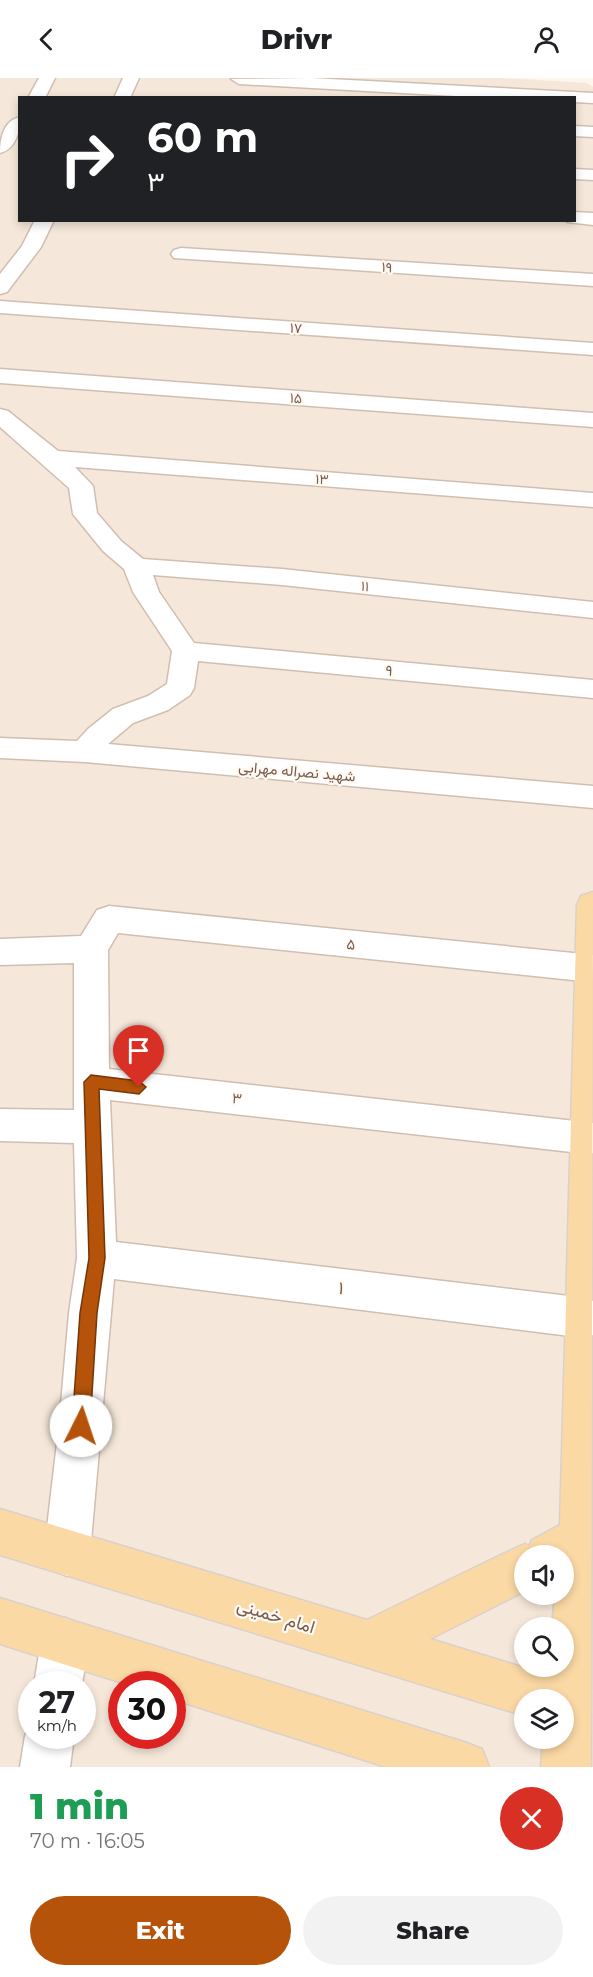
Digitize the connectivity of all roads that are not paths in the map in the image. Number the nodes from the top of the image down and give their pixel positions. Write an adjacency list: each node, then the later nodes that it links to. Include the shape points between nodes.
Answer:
1 (47, 78): 4 (street)
2 (131, 78): 5 (street)
3 (239, 79): 6 (street)
4 (37, 96)
5 (123, 96)
6 (556, 96)
7 (576, 97): 8 (street)
8 (593, 98)
9 (18, 124): 12 (street)
10 (576, 131): 11 (street)
11 (593, 132)
12 (0, 147)
13 (576, 174): 14 (street)
14 (593, 175)
15 (576, 218): 16 (street)
16 (593, 219)
17 (44, 222): 20 (street, via 31,247)
18 (181, 254): 19 (street, ۱۹)
19 (593, 280)
20 (0, 288)
21 (0, 307): 22 (street, ۱۷)
22 (593, 349)
23 (0, 376): 25 (street, ۱۵)
24 (0, 416): 26 (street)
25 (593, 420)
26 (52, 458): 27 (street, ۱۳); 28 (street, via 81,486 85,514 112,546)
27 (593, 500)
28 (136, 566): 29 (street, ۱۱, via 282,577); 30 (street, via 146,592)
29 (593, 610)
30 (186, 651): 31 (street, ۹); 33 (street, via 180,688 158,703 123,716)
31 (593, 688)
32 (0, 748): 33 (street, شهید نصراله مهرابی)
33 (85, 752): 34 (street, شهید نصراله مهرابی)
34 (593, 797)
35 (593, 905): 36 (main road)
36 (593, 921): 39 (main road)
37 (91, 949): 38 (street); 39 (street, ۵, via 109,919); 40 (street)
38 (9, 952)
39 (592, 968): 43 (main road)
40 (91, 1082): 42 (street); 43 (street, ۳)
41 (0, 1125): 42 (street)
42 (93, 1127): 44 (street)
43 (589, 1138): 45 (main road)
44 (97, 1258): 45 (street, ۱); 48 (street, via 88,1313)
45 (586, 1318): 47 (main road)
46 (0, 1532): 48 (main road, امام خمینی)
47 (574, 1549)
48 (67, 1552): 52 (main road, امام خمینی)
49 (514, 1572): 52 (main road)
50 (573, 1605): 55 (main road)
51 (0, 1621): 53 (main road)
52 (369, 1644): 54 (main road, امام خمینی)
53 (62, 1663): 58 (main road)
54 (517, 1689)
55 (570, 1689)
56 (48, 1749): 59 (street)
57 (567, 1749): 61 (main road)
58 (402, 1758): 60 (main road)
59 (45, 1767)
60 (464, 1767)
61 (566, 1767)

